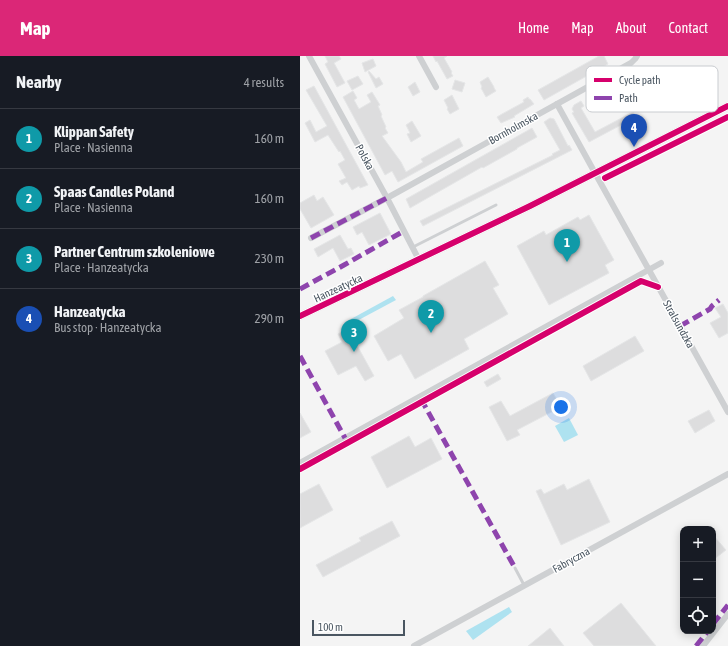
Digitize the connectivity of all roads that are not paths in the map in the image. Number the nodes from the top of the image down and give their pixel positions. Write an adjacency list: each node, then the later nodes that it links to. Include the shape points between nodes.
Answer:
1 (309, 56): 12 (street, Polska)
2 (419, 56): 5 (street)
3 (637, 56): 4 (street, Bornholmska)
4 (626, 66)
5 (436, 87)
6 (586, 88): 7 (street, Bornholmska)
7 (557, 104): 11 (street, Stralsundzka); 12 (street, Bornholmska)
8 (728, 106): 9 (street, Hanzeatycka)
9 (718, 111)
10 (716, 112): 11 (street, Hanzeatycka)
11 (595, 173): 16 (street, Hanzeatycka); 18 (street, Stralsundzka)
12 (387, 198): 14 (street, Bornholmska); 15 (street, Polska)
13 (496, 205): 15 (lane)
14 (312, 238)
15 (412, 247): 16 (street, Polska)
16 (419, 260): 19 (street, Hanzeatycka)
17 (661, 263): 18 (street)
18 (648, 270): 20 (street, Stralsundzka); 21 (street)
19 (300, 316)
20 (728, 412)
21 (300, 463)
22 (728, 474): 24 (street, Fabryczna)
23 (515, 568): 24 (lane)
24 (524, 585): 26 (street, Fabryczna)
25 (728, 614): 27 (street)
26 (414, 646)
27 (703, 646)

